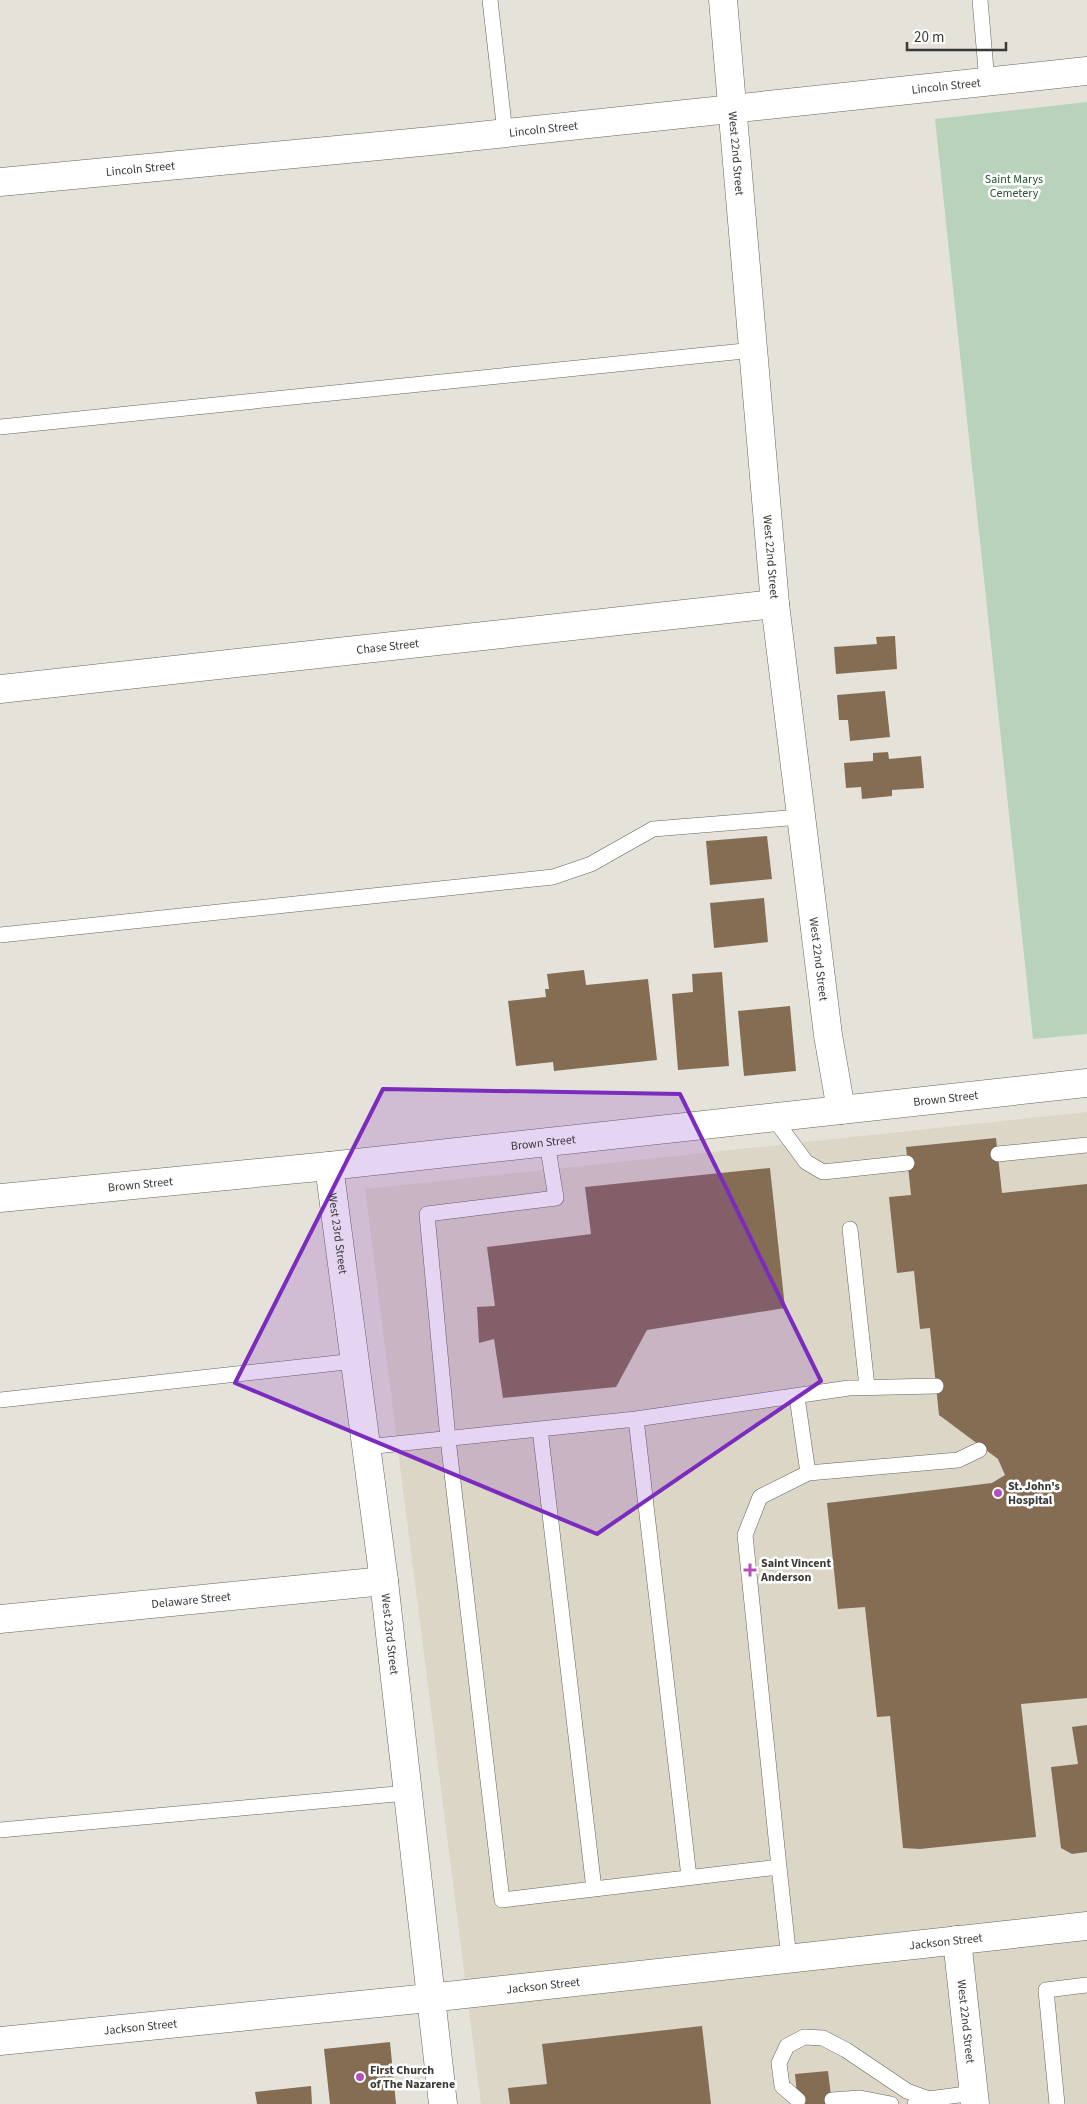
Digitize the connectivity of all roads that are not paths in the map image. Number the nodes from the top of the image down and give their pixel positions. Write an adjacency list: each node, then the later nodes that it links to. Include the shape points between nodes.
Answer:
1 (490, 0): 7 (lane)
2 (723, 0): 6 (street, West 22nd Street)
3 (980, 0): 5 (lane)
4 (1087, 71): 5 (street, Lincoln Street)
5 (988, 82): 6 (street, Lincoln Street)
6 (733, 109): 7 (street, Lincoln Street); 9 (street, West 22nd Street)
7 (505, 133): 8 (street, Lincoln Street)
8 (0, 182)
9 (754, 350): 10 (lane); 11 (street, West 22nd Street)
10 (0, 427)
11 (775, 604): 12 (street, Chase Street); 13 (street, West 22nd Street)
12 (0, 689)
13 (800, 817): 14 (lane, via 653,829 591,864 553,877); 16 (street, West 22nd Street)
14 (0, 935)
15 (1087, 1083): 16 (street, Brown Street)
16 (841, 1110): 17 (street, Brown Street)
17 (772, 1116): 18 (street, Brown Street); 21 (lane, via 806,1162 823,1172)
18 (548, 1142): 22 (street, Brown Street); 32 (lane, via 556,1198 426,1214)
19 (1087, 1145): 20 (lane)
20 (998, 1154)
21 (908, 1164)
22 (329, 1166): 23 (street, Brown Street); 25 (street, West 23rd Street)
23 (0, 1198)
24 (850, 1229): 27 (lane)
25 (355, 1361): 29 (lane); 33 (street, West 23rd Street)
26 (936, 1386): 27 (lane)
27 (868, 1387): 28 (lane)
28 (797, 1397): 30 (lane); 35 (lane)
29 (0, 1400)
30 (636, 1419): 31 (lane); 41 (lane)
31 (540, 1429): 32 (lane); 42 (lane)
32 (448, 1438): 33 (lane); 42 (lane, via 502,1900)
33 (366, 1447): 36 (street, West 23rd Street)
34 (979, 1450): 35 (lane, via 958,1460)
35 (808, 1473): 40 (lane, via 760,1497 745,1535)
36 (384, 1581): 37 (street, Delaware Street); 38 (street, West 23rd Street)
37 (0, 1619)
38 (407, 1793): 39 (lane); 47 (street, West 23rd Street)
39 (0, 1830)
40 (779, 1867): 41 (lane); 45 (lane)
41 (689, 1877): 42 (lane)
42 (594, 1889)
43 (1087, 1926): 44 (street, Jackson Street)
44 (957, 1940): 45 (street, Jackson Street); 49 (street, West 22nd Street)
45 (788, 1959): 47 (street, Jackson Street)
46 (1087, 1985): 55 (lane, via 1046,1990)
47 (429, 1998): 48 (street, Jackson Street); 53 (street, West 23rd Street)
48 (0, 2041)
49 (974, 2099): 52 (lane)
50 (798, 2100): 52 (lane, via 782,2086 779,2063 787,2046 804,2037 823,2038 846,2050)
51 (832, 2100): 54 (lane, via 860,2098)
52 (922, 2101)
53 (443, 2104)
54 (891, 2104)
55 (1057, 2104)

